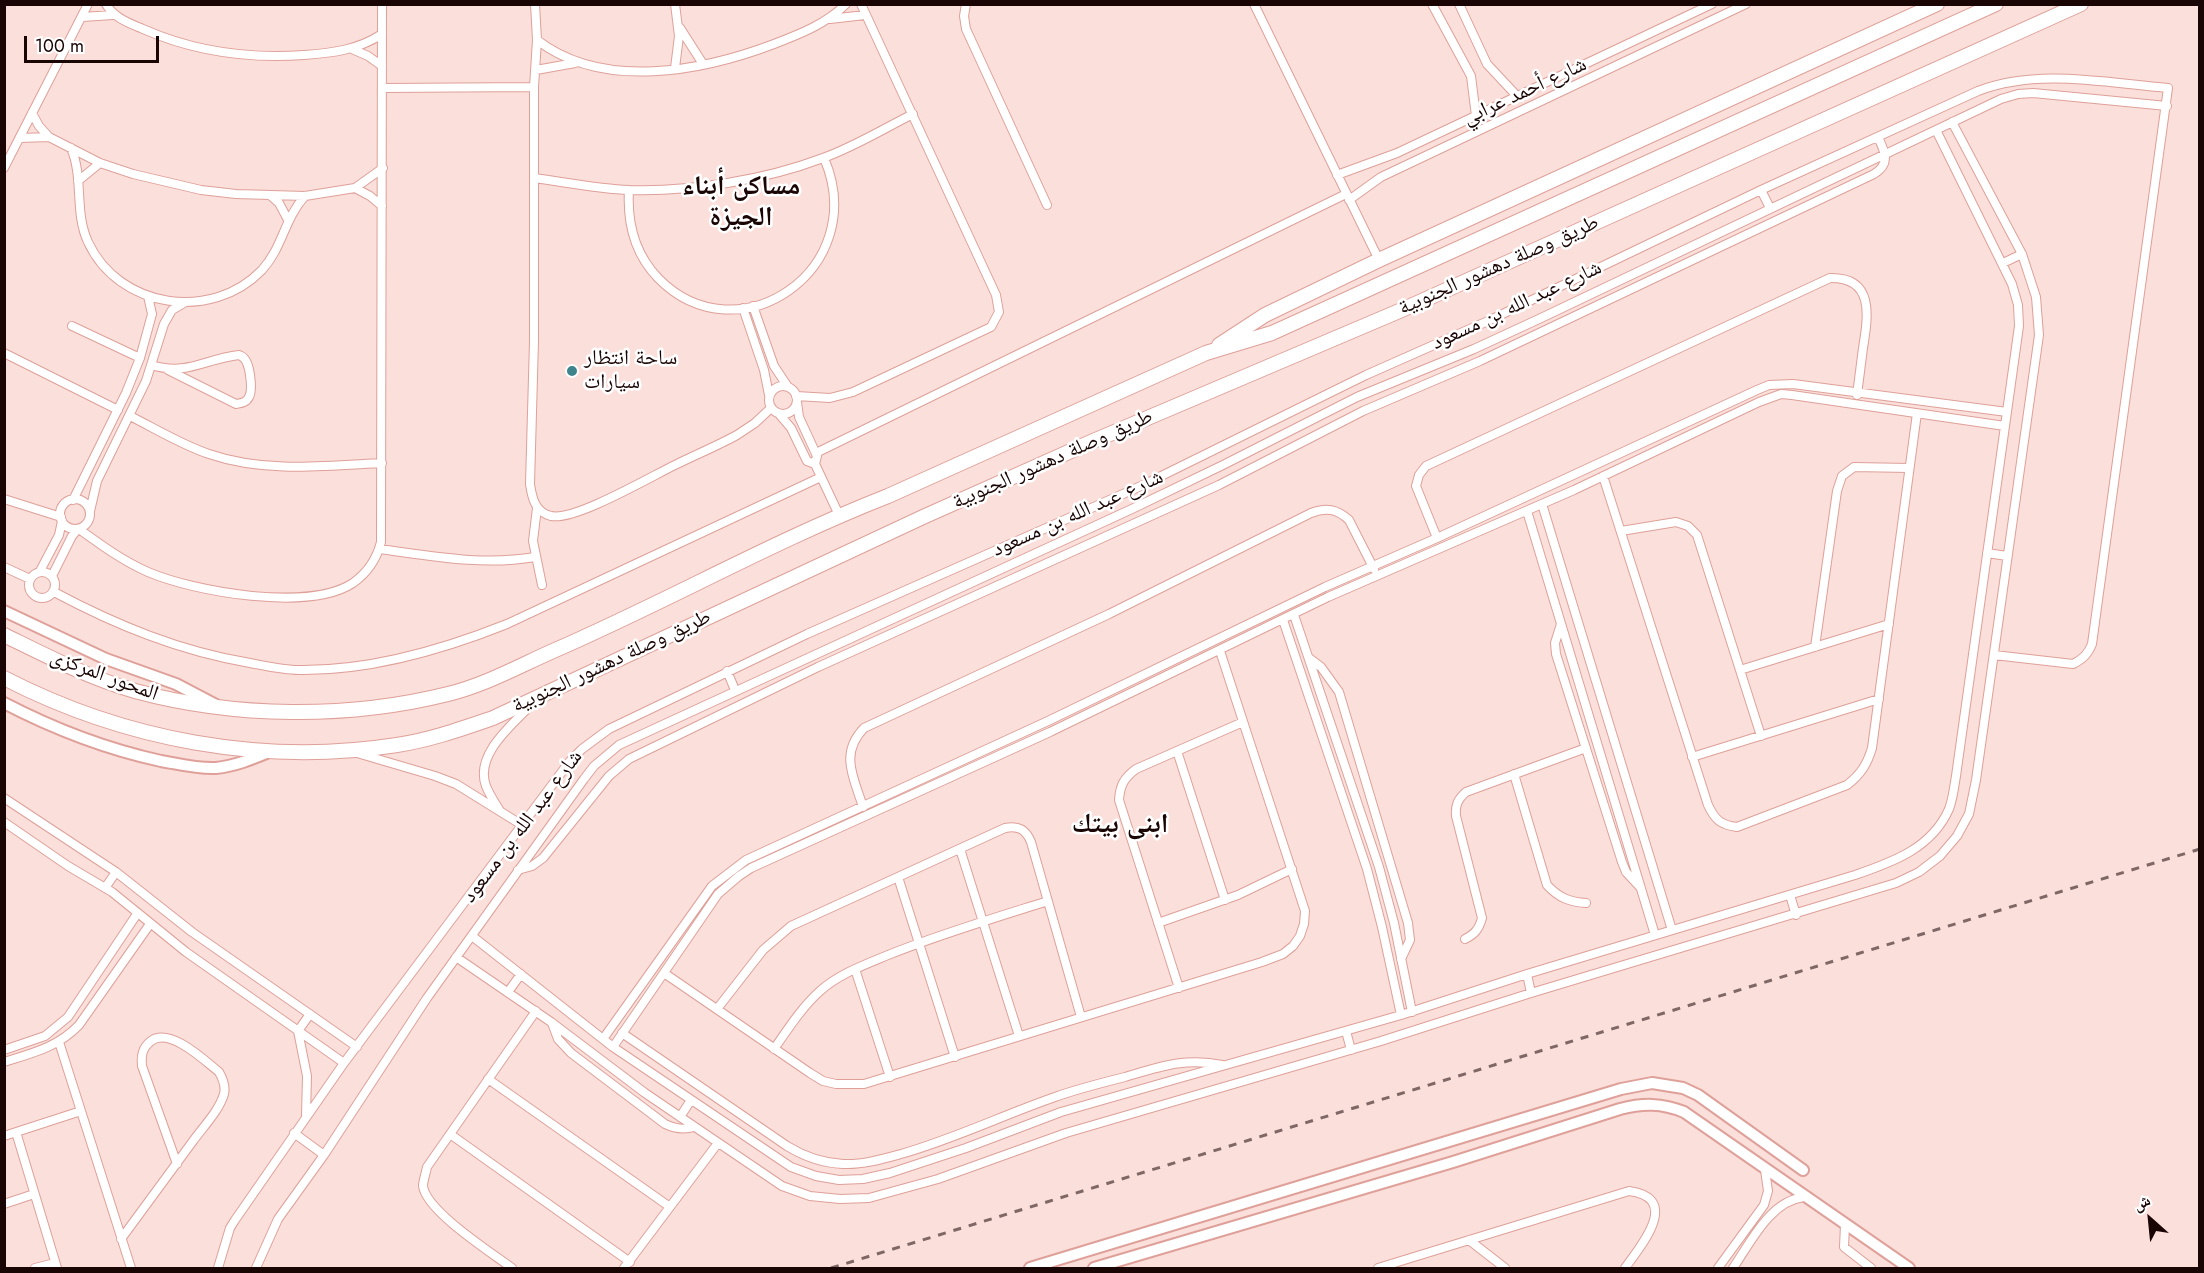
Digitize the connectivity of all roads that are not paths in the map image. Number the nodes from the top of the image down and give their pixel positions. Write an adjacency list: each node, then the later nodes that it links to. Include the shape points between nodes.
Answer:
1 (88, 4): 19 (street)
2 (106, 4): 17 (street)
3 (382, 4): 22 (street)
4 (536, 4): 23 (street)
5 (675, 4): 21 (street)
6 (846, 4): 20 (street)
7 (861, 4): 18 (street)
8 (966, 4): 59 (street, via 966,29)
9 (1254, 4): 50 (street)
10 (1432, 4): 38 (street, via 1471,76)
11 (1459, 4): 34 (street, via 1487,64)
12 (1712, 4): 26 (street, شارع أحمد عرابي)
13 (1746, 4): 31 (street)
14 (1937, 4): 65 (highway)
15 (1996, 4): 77 (highway, طريق وصلة دهشور الجنوبية, via 1272,333)
16 (2081, 4): 151 (highway, طريق وصلة دهشور الجنوبية, via 1404,309 923,517)
17 (113, 15): 19 (street); 24 (street, via 167,40 232,55 293,56)
18 (865, 15): 20 (street); 37 (street)
19 (82, 17): 36 (street)
20 (829, 20): 27 (street, via 766,47)
21 (679, 26): 27 (street); 29 (street)
22 (382, 34): 24 (street); 28 (street)
23 (537, 40): 25 (street); 30 (street)
24 (352, 49): 28 (street)
25 (579, 63): 29 (street, via 628,71); 30 (street)
26 (1588, 63): 31 (street); 34 (street, شارع أحمد عرابي)
27 (703, 64): 29 (street)
28 (382, 66): 33 (street)
29 (675, 68)
30 (536, 70): 32 (street)
31 (1594, 76): 58 (street, via 1381,177)
32 (534, 87): 33 (street); 51 (street)
33 (383, 88): 49 (street)
34 (1517, 96): 38 (street, شارع أحمد عرابي)
35 (2167, 106): 39 (street, شارع عبد الله بن مسعود, via 2025,94 2001,99); 42 (street, شارع عبد الله بن مسعود, via 2168,88 2054,78 2015,80 1978,91); 143 (street, via 2092,644 2089,653 2073,664)
36 (32, 113): 41 (street); 43 (street)
37 (913, 114): 46 (street); 86 (street, via 996,294 996,320 991,327 866,387 830,398)
38 (1476, 116): 50 (street, شارع أحمد عرابي, via 1384,158)
39 (1952, 122): 40 (street, شارع عبد الله بن مسعود); 63 (street)
40 (1936, 130): 45 (street, شارع عبد الله بن مسعود); 66 (street)
41 (49, 137): 43 (street); 44 (street)
42 (1878, 137): 45 (street); 55 (street, شارع عبد الله بن مسعود)
43 (20, 138): 48 (street)
44 (71, 148): 47 (street); 52 (street)
45 (1886, 154): 61 (street, شارع عبد الله بن مسعود); 67 (street, via 1881,170 1874,174)
46 (824, 158): 54 (street, via 735,181); 70 (street, via 835,196 827,244 814,267 794,287)
47 (100, 163): 52 (street); 56 (street, via 193,188)
48 (4, 168)
49 (382, 168): 53 (street); 60 (street)
50 (1337, 174): 58 (street)
51 (534, 178): 54 (street); 108 (street, via 530,484)
52 (78, 181): 68 (street, via 80,215 92,251 115,277)
53 (355, 189): 57 (street); 60 (street)
54 (629, 190): 72 (street, via 630,229 651,271 692,301)
55 (1761, 190): 61 (street); 147 (street, شارع عبد الله بن مسعود, via 1366,375 1149,483)
56 (271, 196): 57 (street); 62 (street)
57 (305, 196): 62 (street)
58 (1348, 197): 65 (street); 96 (street)
59 (1047, 205)
60 (382, 206): 97 (street)
61 (1770, 208): 64 (street, شارع عبد الله بن مسعود)
62 (288, 220): 69 (street, via 278,249 253,278 220,297)
63 (2022, 254): 66 (street); 121 (street, via 2036,297 2039,335)
64 (1666, 258): 67 (street); 71 (street, شارع عبد الله بن مسعود)
65 (1379, 260): 77 (highway, via 1265,315)
66 (2003, 263): 91 (street, via 2018,304 2019,326)
67 (1672, 269): 73 (street)
68 (148, 296): 69 (street); 78 (street, via 152,314)
69 (186, 303): 80 (street, via 168,315)
70 (753, 306): 72 (street); 82 (street, via 774,366)
71 (1565, 306): 73 (street); 75 (street, شارع عبد الله بن مسعود)
72 (743, 308): 84 (street)
73 (1570, 318): 79 (street)
74 (72, 326): 78 (street)
75 (1474, 349): 79 (street); 85 (street, شارع عبد الله بن مسعود)
76 (4, 353): 89 (street)
77 (1206, 353): 112 (highway, طريق وصلة دهشور الجنوبية)
78 (140, 358): 89 (street)
79 (1480, 360): 90 (street)
80 (151, 365): 81 (street); 94 (street)
81 (168, 370): 81 (street, via 238,355 247,362 249,398 236,404)
82 (788, 387): 84 (street, via 779,386); 86 (street)
83 (1857, 393): 87 (street); 91 (street); 102 (street, via 1793,384 1769,386); 117 (street, via 1867,307 1855,283 1830,278 1426,466 1416,486)
84 (769, 395): 88 (street)
85 (1357, 398): 90 (street); 104 (street, شارع عبد الله بن مسعود)
86 (796, 399): 93 (street, via 788,413); 96 (street, via 799,417)
87 (1855, 404): 92 (street); 100 (street, via 1792,394 1771,397)
88 (771, 408): 93 (street); 108 (street, via 726,441 593,505 563,516)
89 (118, 410): 106 (street)
90 (1363, 411): 109 (street)
91 (2007, 412): 95 (street)
92 (1917, 413): 95 (street); 99 (street)
93 (779, 414): 98 (street, via 791,428 807,461)
94 (130, 416): 97 (street, via 199,451 242,463); 110 (street, via 97,481)
95 (2005, 426): 120 (street)
96 (816, 453): 98 (street)
97 (382, 463): 119 (street)
98 (815, 465): 101 (street)
99 (1910, 468): 137 (street); 141 (street, via 1854,467 1842,476)
100 (1603, 476): 103 (street); 115 (street)
101 (821, 477): 112 (street); 132 (street, via 507,624 454,644 377,662 298,670 212,656 132,631)
102 (1568, 478): 103 (street); 117 (street)
103 (1574, 490): 107 (street)
104 (1163, 494): 109 (street); 116 (street, شارع عبد الله بن مسعود)
105 (4, 499): 113 (street)
106 (73, 500): 110 (street, via 82,501); 113 (street, via 65,504)
107 (1542, 504): 111 (street); 191 (street)
108 (537, 508): 122 (street, via 533,541)
109 (1170, 508): 118 (street)
110 (90, 511): 114 (street, via 87,524)
111 (1527, 511): 127 (street); 136 (street)
112 (838, 515): 155 (highway, طريق وصلة دهشور الجنوبية, via 594,633 450,693 322,713)
113 (61, 519): 114 (street, via 69,528); 125 (street, via 59,535)
114 (78, 529): 119 (street, via 150,573 187,586 242,595 286,597 337,590 364,575); 126 (street)
115 (1621, 531): 146 (street, via 1676,522 1693,530); 162 (street)
116 (1072, 536): 118 (street); 128 (street, شارع عبد الله بن مسعود)
117 (1437, 538): 123 (street)
118 (1077, 548): 131 (street)
119 (379, 549): 122 (street, via 475,562)
120 (1987, 553): 121 (street); 180 (street, via 1956,776 1950,806 1941,825 1926,842 1888,863)
121 (2007, 556): 143 (street)
122 (536, 557): 130 (street)
123 (1372, 566): 127 (street); 138 (street); 167 (street, via 1343,514 1328,509 1311,513 1109,614 864,728 855,738 849,763)
124 (4, 567): 129 (street)
125 (40, 571): 126 (street); 129 (street)
126 (52, 576): 132 (street)
127 (1378, 576): 134 (street)
128 (981, 577): 131 (street); 145 (street, شارع عبد الله بن مسعود)
129 (30, 579): 132 (street, via 34,596 45,598)
130 (543, 585)
131 (987, 590): 149 (street)
132 (54, 592)
133 (4, 611): 154 (street, via 106,659 176,684)
134 (1294, 615): 135 (street); 144 (street)
135 (1283, 620): 140 (street); 211 (street, via 1367,869)
136 (1561, 624): 158 (street, via 1556,654); 178 (street)
137 (1889, 624): 141 (street); 152 (street)
138 (1234, 631): 140 (street); 163 (street)
139 (4, 635): 154 (highway, المحور المركزى, via 75,670 133,691)
140 (1239, 642): 142 (street)
141 (1815, 647): 146 (street)
142 (1220, 651): 156 (street); 165 (street)
143 (1994, 655): 187 (street, via 1974,791 1969,814 1957,836 1919,872)
144 (1309, 658): 199 (street, via 1379,867); 199 (street, via 1339,692 1408,923 1410,940)
145 (786, 666): 149 (street); 150 (street, شارع عبد الله بن مسعود)
146 (1740, 670): 157 (street)
147 (727, 671): 150 (street); 170 (street, شارع عبد الله بن مسعود, via 595,738 570,761)
148 (4, 678): 161 (highway, المحور المركزى, via 116,723 208,745)
149 (793, 679): 175 (street, via 618,766 543,858)
150 (735, 690): 175 (street, شارع عبد الله بن مسعود, via 633,737 606,755)
151 (538, 696): 159 (highway, طريق وصلة دهشور الجنوبية, via 446,735); 168 (street, via 487,758 486,786)
152 (1879, 699): 157 (street); 162 (street, via 1872,748 1859,776 1847,786 1737,827 1724,825 1714,817)
153 (4, 703): 161 (street, طريق وصلة دهشور الجنوبية, via 96,743 186,766 229,766)
154 (218, 707): 155 (highway, المحور المركزى)
155 (278, 712)
156 (1243, 722): 160 (street); 174 (street)
157 (1761, 736): 162 (street)
158 (1586, 748): 164 (street); 178 (street, via 1626,872)
159 (347, 750): 161 (highway, طريق وصلة دهشور الجنوبية); 168 (street, via 444,779)
160 (1177, 751): 181 (street); 189 (street, via 1136,769 1126,776 1120,788 1119,800)
161 (270, 752)
162 (1692, 757)
163 (945, 769): 165 (street); 167 (street)
164 (1514, 774): 183 (street, via 1547,885 1565,899); 195 (street, via 1466,792 1455,807 1482,918 1480,927)
165 (950, 778): 172 (street)
166 (4, 798): 176 (street)
167 (863, 807): 171 (street)
168 (500, 812): 170 (street)
169 (4, 822): 179 (street)
170 (522, 825): 221 (street, شارع عبد الله بن مسعود)
171 (814, 830): 172 (street); 184 (street, via 734,868 711,886)
172 (818, 839): 185 (street, via 751,868 718,894)
173 (960, 849): 177 (street); 182 (street, via 1005,828 1022,829 1028,834); 188 (street)
174 (1292, 868): 181 (street); 204 (street, via 1305,911 1302,930 1293,946 1262,962)
175 (518, 870): 194 (street, شارع عبد الله بن مسعود)
176 (116, 872): 179 (street); 210 (street, via 192,932)
177 (898, 877): 197 (street); 207 (street, via 791,926 763,950)
178 (1641, 887): 193 (street)
179 (105, 888): 186 (street)
180 (1790, 895): 187 (street); 191 (street)
181 (1224, 900): 189 (street)
182 (1048, 901): 188 (street); 212 (street)
183 (1586, 903)
184 (697, 908): 185 (street); 218 (street)
185 (705, 913): 201 (street)
186 (137, 914): 190 (street); 192 (street)
187 (1796, 915): 206 (street)
188 (982, 921): 197 (street); 217 (street)
189 (1158, 923): 204 (street)
190 (150, 924): 196 (street); 214 (street)
191 (1672, 930): 193 (street)
192 (124, 934): 196 (street, via 134,934); 220 (street, via 68,1017 45,1036)
193 (1655, 935): 203 (street)
194 (472, 936): 198 (street, شارع عبد الله بن مسعود); 202 (street)
195 (1465, 939)
196 (136, 942): 219 (street, via 79,1025)
197 (918, 943): 200 (street); 226 (street)
198 (456, 957): 205 (street); 251 (street, شارع عبد الله بن مسعود)
199 (1401, 959): 209 (street)
200 (855, 969): 223 (street, via 818,992); 231 (street)
201 (664, 973): 207 (street); 216 (street)
202 (521, 974): 205 (street); 218 (street)
203 (1527, 974): 206 (street); 209 (street)
204 (1179, 988): 212 (street)
205 (508, 992): 208 (street)
206 (1531, 993): 225 (street)
207 (717, 1009): 223 (street)
208 (536, 1011): 213 (street); 232 (street)
209 (1412, 1012): 211 (street)
210 (310, 1014): 214 (street); 221 (street)
211 (1401, 1015): 215 (street)
212 (1081, 1017): 217 (street)
213 (551, 1022): 238 (street); 239 (street, via 558,1039 571,1053 665,1124 674,1128)
214 (298, 1031): 229 (street); 237 (street, via 307,1076)
215 (1346, 1031): 225 (street); 230 (street)
216 (622, 1033): 222 (street); 240 (street)
217 (1019, 1036): 226 (street)
218 (603, 1039): 222 (street)
219 (59, 1042): 227 (street); 235 (street)
220 (14, 1047): 224 (street); 227 (street)
221 (357, 1047): 229 (street, شارع عبد الله بن مسعود)
222 (613, 1047): 234 (street)
223 (774, 1048): 231 (street, via 817,1077 836,1084 864,1084)
224 (4, 1050)
225 (1351, 1050): 249 (street, via 1066,1133 938,1179 869,1197 810,1196 782,1185)
226 (955, 1057): 231 (street)
227 (18, 1058): 228 (street)
228 (4, 1062)
229 (344, 1063): 237 (street, شارع عبد الله بن مسعود)
230 (1224, 1066): 233 (street, via 1186,1061); 236 (street)
231 (890, 1077)
232 (488, 1079): 243 (street); 265 (street)
233 (1057, 1096): 236 (street); 244 (street)
234 (691, 1100): 238 (street); 247 (street)
235 (81, 1111): 241 (street); 270 (street)
236 (1061, 1112): 250 (street)
237 (306, 1116): 242 (street, شارع عبد الله بن مسعود)
238 (680, 1117): 239 (street)
239 (694, 1127): 249 (street)
240 (760, 1128): 247 (street); 253 (street, via 805,1156 825,1163)
241 (16, 1132): 245 (street); 261 (street)
242 (294, 1133): 251 (street); 272 (street, شارع عبد الله بن مسعود, via 235,1220)
243 (450, 1134): 274 (street); 282 (street, via 427,1167 423,1185 430,1202)
244 (961, 1134): 250 (street); 253 (street)
245 (4, 1136)
246 (1755, 1137): 248 (street, via 1698,1095 1668,1084 1652,1083); 252 (street); 258 (street)
247 (752, 1141): 259 (street, via 791,1167 816,1176 839,1180)
248 (1454, 1141): 254 (street); 256 (street)
249 (718, 1143): 265 (street)
250 (966, 1148): 259 (street)
251 (324, 1155): 281 (street, شارع عبد الله بن مسعود, via 278,1219)
252 (1743, 1155): 254 (street, via 1684,1112 1646,1104); 257 (street)
253 (886, 1158): 259 (street)
254 (1460, 1160): 260 (street)
255 (177, 1164): 255 (street, via 225,1092 219,1072 165,1036 156,1038 144,1049 142,1066); 270 (street)
256 (1363, 1168): 260 (street); 266 (street)
257 (1765, 1170): 262 (street); 264 (street, via 1768,1191)
258 (1803, 1170)
259 (890, 1173)
260 (1368, 1187): 269 (street)
261 (34, 1194): 263 (street); 275 (street)
262 (1804, 1197): 267 (street); 268 (street)
263 (4, 1204)
264 (1764, 1205): 267 (street); 288 (street)
265 (670, 1207): 274 (street)
266 (1227, 1209): 269 (street); 273 (street)
267 (1773, 1212): 289 (street)
268 (1845, 1225): 290 (street, via 1844,1247); 291 (street)
269 (1232, 1227): 284 (street)
270 (121, 1239): 278 (street)
271 (1468, 1240): 276 (street); 286 (street); 287 (street, via 1622,1193 1637,1192 1650,1200 1655,1222)
272 (220, 1258): 279 (street, شارع عبد الله بن مسعود); 280 (street)
273 (1066, 1263): 283 (street)
274 (627, 1265)
275 (56, 1266): 277 (street)
276 (1390, 1267): 285 (street)
277 (35, 1269)
278 (130, 1269)
279 (218, 1269)
280 (224, 1269)
281 (256, 1269)
282 (512, 1269)
283 (1030, 1269)
284 (1094, 1269)
285 (1378, 1269)
286 (1505, 1269)
287 (1624, 1269)
288 (1718, 1269)
289 (1733, 1269)
290 (1871, 1269)
291 (1909, 1269)

